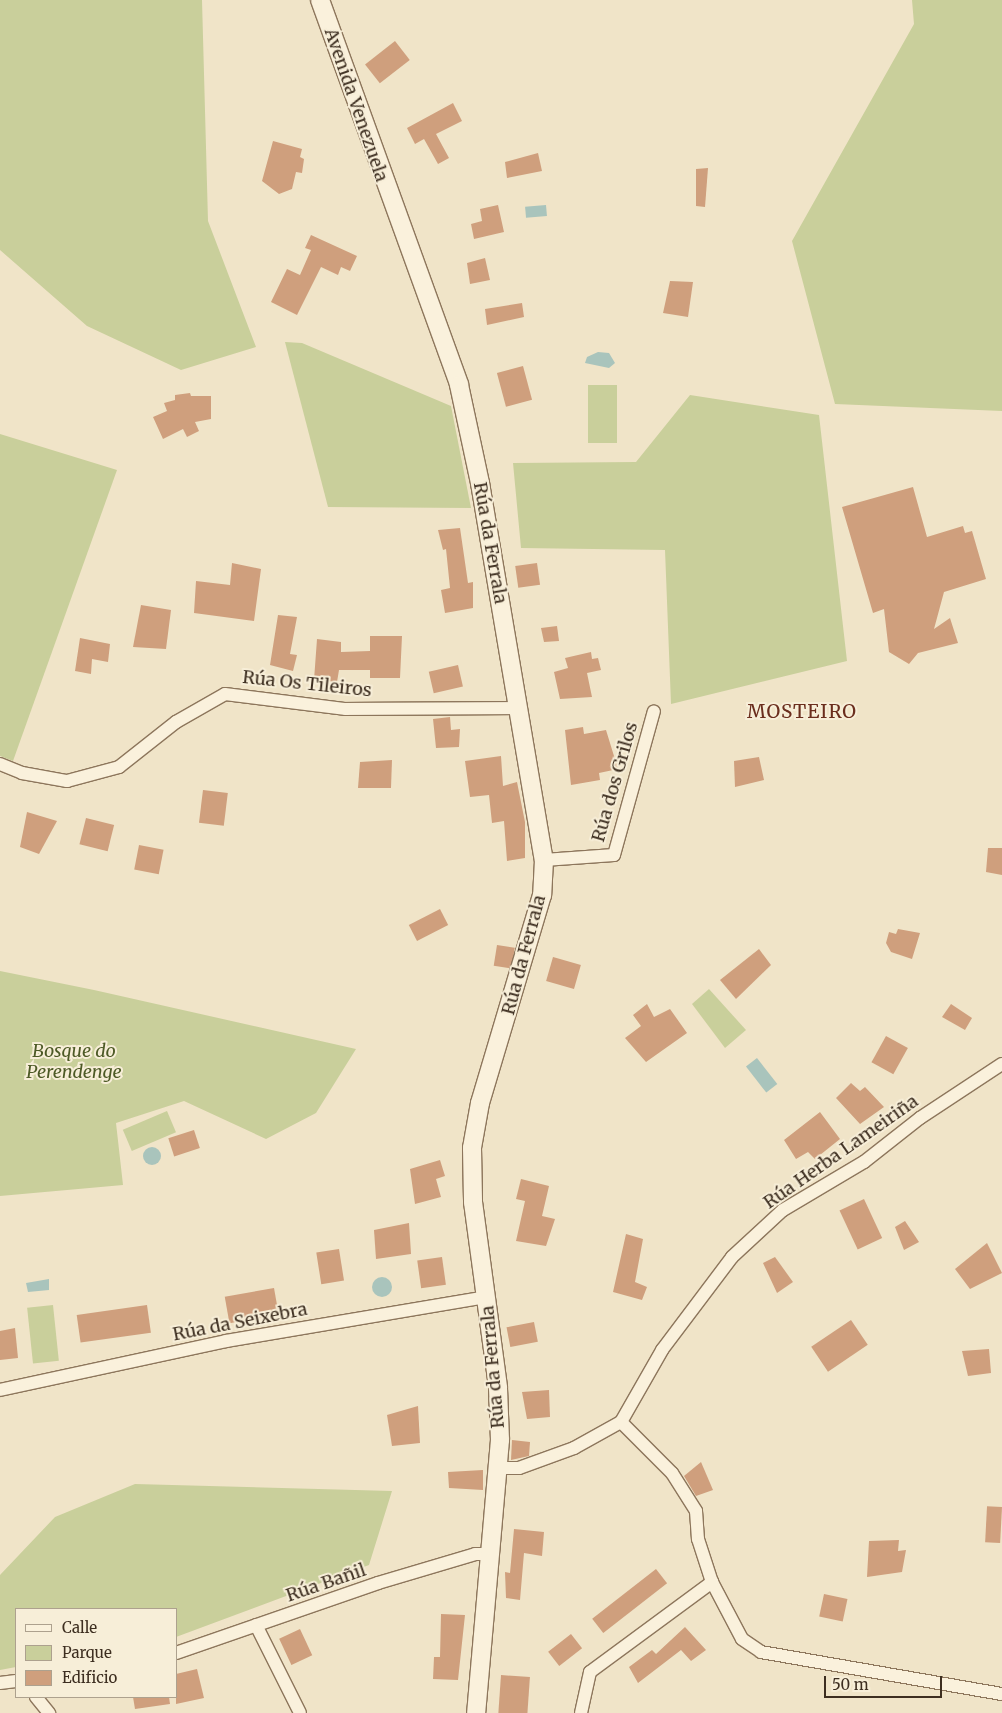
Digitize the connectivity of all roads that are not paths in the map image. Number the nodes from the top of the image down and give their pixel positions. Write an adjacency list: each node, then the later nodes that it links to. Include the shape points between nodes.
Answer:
1 (320, 0): 2 (street, Avenida Venezuela)
2 (393, 210): 3 (street, Rúa da Ferrala, via 459,386)
3 (519, 708): 5 (street, Rúa Os Tileiros, via 346,709 225,694 176,722 119,766 67,781 22,773); 6 (street, Rúa da Ferrala)
4 (654, 711): 6 (street, Rúa dos Grilos, via 614,854)
5 (0, 764)
6 (544, 860): 8 (street, Rúa da Ferrala, via 542,895 480,1103 472,1148 473,1202)
7 (1002, 1064): 10 (street, Rúa Herba Lameiriña, via 920,1118 864,1162 783,1210 732,1257 662,1350)
8 (487, 1297): 9 (street, Rúa da Seixebra, via 226,1341); 11 (street, Rúa da Ferrala, via 498,1388)
9 (0, 1390)
10 (621, 1422): 11 (street, via 574,1448 519,1468); 13 (street, via 672,1473 696,1511 698,1539)
11 (498, 1468): 12 (street, Rúa da Ferrala)
12 (490, 1554): 14 (street, Rúa Bañil, via 475,1554 386,1581); 22 (street, Rúa da Ferrala)
13 (712, 1582): 18 (street, via 742,1639 761,1652); 23 (street, via 590,1672)
14 (256, 1625): 15 (street, Rúa Bañil); 21 (street)
15 (178, 1652)
16 (15, 1681): 17 (street)
17 (0, 1683)
18 (1002, 1694)
19 (37, 1698): 20 (street)
20 (49, 1713)
21 (300, 1713)
22 (476, 1713)
23 (581, 1713)

